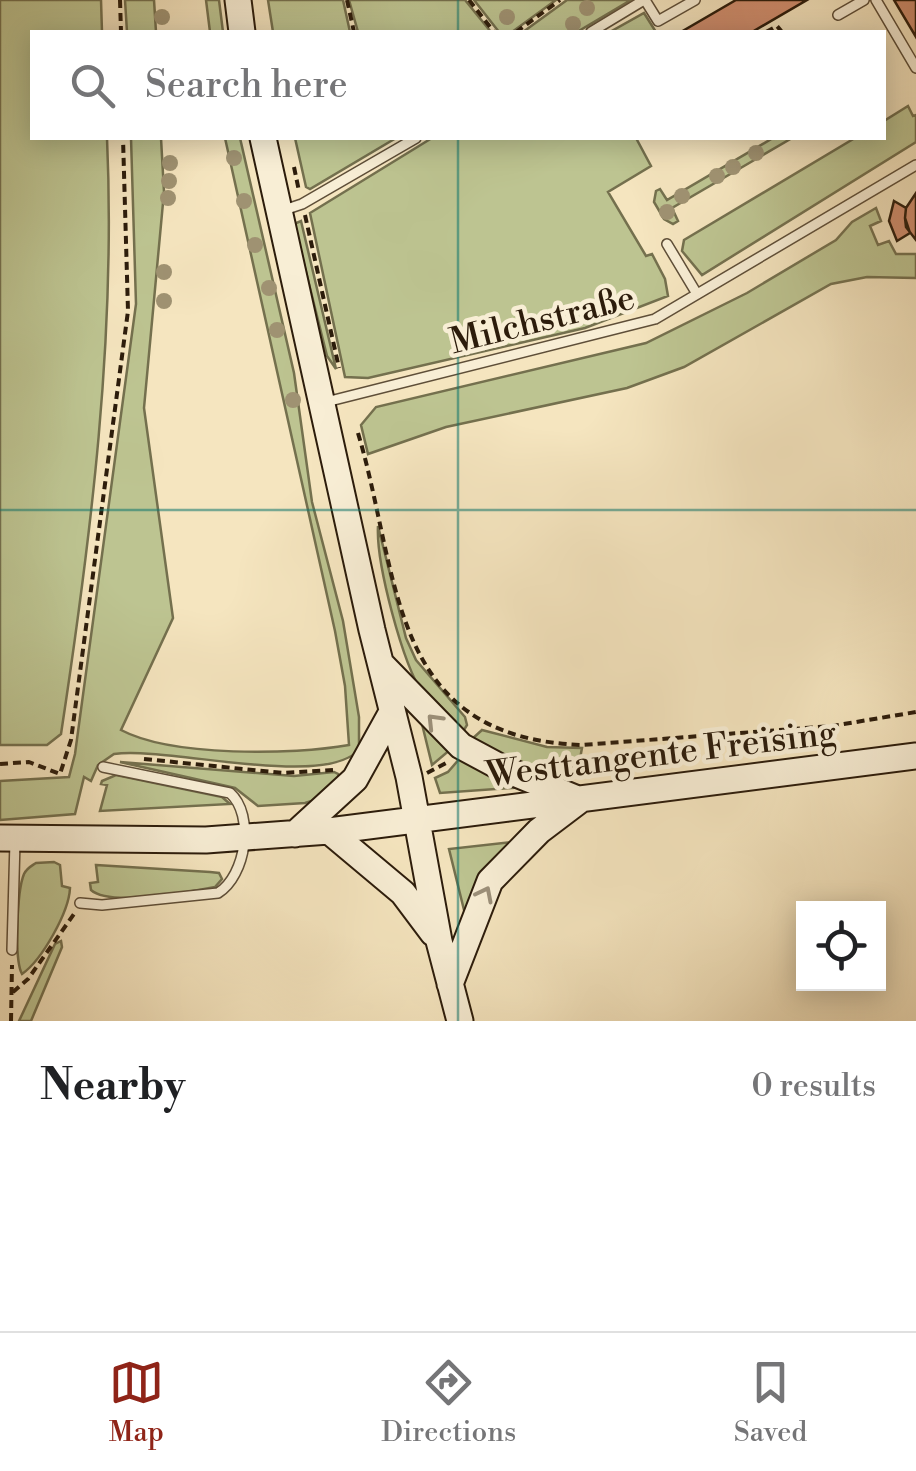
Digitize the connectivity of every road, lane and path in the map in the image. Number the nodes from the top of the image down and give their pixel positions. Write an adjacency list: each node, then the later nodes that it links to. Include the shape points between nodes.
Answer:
1 (120, 0): 11 (path)
2 (238, 0): 12 (main road)
3 (347, 0): 13 (path)
4 (469, 0): 14 (path)
5 (560, 0): 15 (path)
6 (645, 0): 7 (lane, via 658,22); 16 (lane)
7 (695, 0)
8 (864, 0): 10 (lane)
9 (876, 0): 17 (lane)
10 (838, 14)
11 (120, 30)
12 (242, 30)
13 (354, 30)
14 (492, 30)
15 (519, 30)
16 (595, 30)
17 (916, 68)
18 (124, 140): 34 (path, via 128,311 70,740 60,774 29,762)
19 (264, 140): 23 (main road)
20 (412, 140): 23 (lane)
21 (916, 165): 25 (lane, Milchstraße)
22 (294, 168): 23 (path)
23 (290, 208): 26 (path); 27 (main road)
24 (668, 244): 25 (lane)
25 (698, 294): 27 (lane, Milchstraße, via 656,319)
26 (340, 368)
27 (324, 402): 29 (main road)
28 (358, 433): 31 (path, via 417,654 445,692 488,726 544,742 582,744 832,726)
29 (380, 663): 30 (main road); 38 (main road, one-way to 29, via 461,746)
30 (392, 712): 39 (main road); 41 (main road, via 355,779)
31 (916, 712)
32 (456, 754): 37 (path)
33 (916, 756): 38 (main road, Westtangente Freising)
34 (0, 764)
35 (103, 767): 36 (path, via 135,758 283,772); 43 (lane, via 230,793 243,809)
36 (339, 770)
37 (426, 773)
38 (580, 800): 39 (main road, Westtangente Freising); 47 (main road, one-way to 38, via 490,881)
39 (415, 819): 40 (main road, Westtangente Freising); 45 (main road)
40 (329, 831): 41 (main road, Westtangente Freising); 45 (main road, via 403,893)
41 (294, 834): 43 (main road, Westtangente Freising)
42 (8, 838): 43 (main road, Westtangente Freising); 46 (lane)
43 (243, 839): 44 (lane, via 237,874 218,893)
44 (80, 903): 48 (path)
45 (439, 941): 47 (main road)
46 (12, 950): 48 (path)
47 (450, 984): 50 (main road)
48 (13, 992): 49 (path)
49 (10, 1021)
50 (460, 1021)

